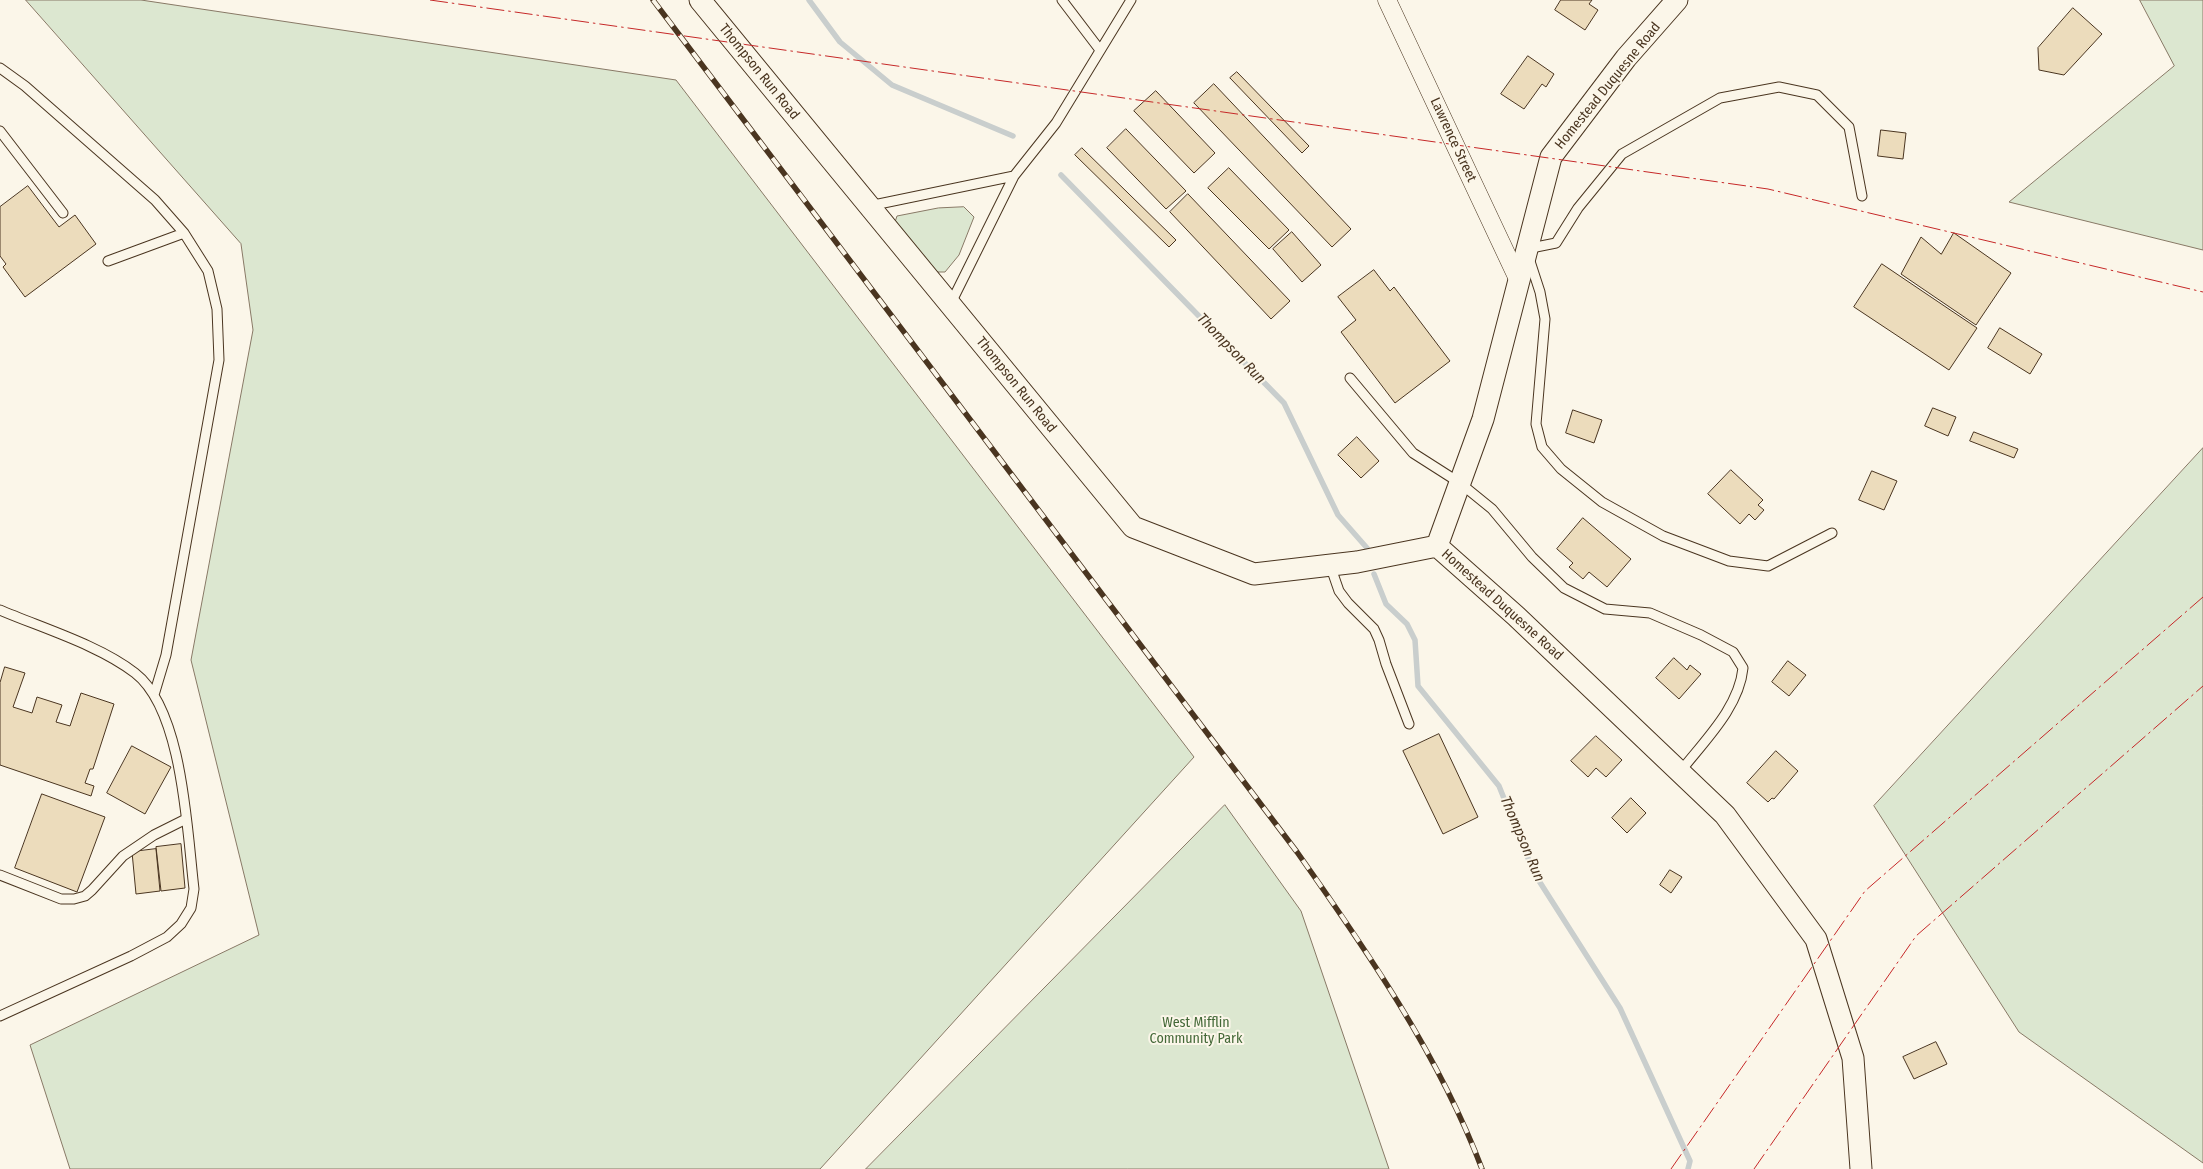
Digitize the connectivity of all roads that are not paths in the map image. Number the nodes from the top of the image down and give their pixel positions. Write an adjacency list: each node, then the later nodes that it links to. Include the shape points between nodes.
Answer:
1 (700, 0): 11 (street, Thompson Run Road)
2 (1062, 0): 6 (lane)
3 (1131, 0): 6 (lane)
4 (1387, 0): 16 (street, Lawrence Street)
5 (1677, 0): 14 (street, Homestead Duquesne Road, via 1626,58 1551,156)
6 (1100, 50): 9 (lane, via 1056,123)
7 (1, 72): 13 (lane, via 155,200)
8 (0, 131): 12 (lane)
9 (1014, 176): 11 (lane); 17 (lane)
10 (1862, 196): 14 (lane, via 1849,127 1817,96 1779,87 1720,98 1622,154 1578,208 1556,243)
11 (869, 206): 17 (street, Thompson Run Road)
12 (63, 213)
13 (184, 233): 15 (lane); 24 (lane, via 208,271 217,309 219,360 166,655)
14 (1526, 249): 16 (street, Homestead Duquesne Road); 20 (lane, via 1540,292 1544,319 1536,424 1542,447 1561,469 1610,506 1663,536 1729,561 1768,566)
15 (108, 261)
16 (1518, 279): 19 (street, Homestead Duquesne Road, via 1483,419)
17 (950, 305): 22 (street, Thompson Run Road, via 1133,527 1254,574)
18 (1350, 378): 19 (lane, via 1414,453)
19 (1460, 483): 21 (street, Homestead Duquesne Road); 26 (lane, via 1492,509 1564,588 1605,609 1650,613 1732,652 1743,668 1741,684 1722,718)
20 (1832, 534)
21 (1437, 546): 22 (street, Thompson Run Road); 26 (street, Homestead Duquesne Road, via 1516,616)
22 (1330, 565): 25 (lane, via 1339,591 1374,629)
23 (0, 610): 24 (lane, via 104,653 136,674)
24 (154, 695): 27 (lane, via 166,717)
25 (1409, 724)
26 (1680, 772): 30 (street, Homestead Duquesne Road, via 1725,815 1816,939 1853,1058)
27 (186, 819): 28 (lane, via 154,834 123,856 85,896 61,899); 29 (lane, via 194,889 191,908 181,924 167,937 131,956)
28 (0, 875)
29 (0, 1016)
30 (1861, 1169)

